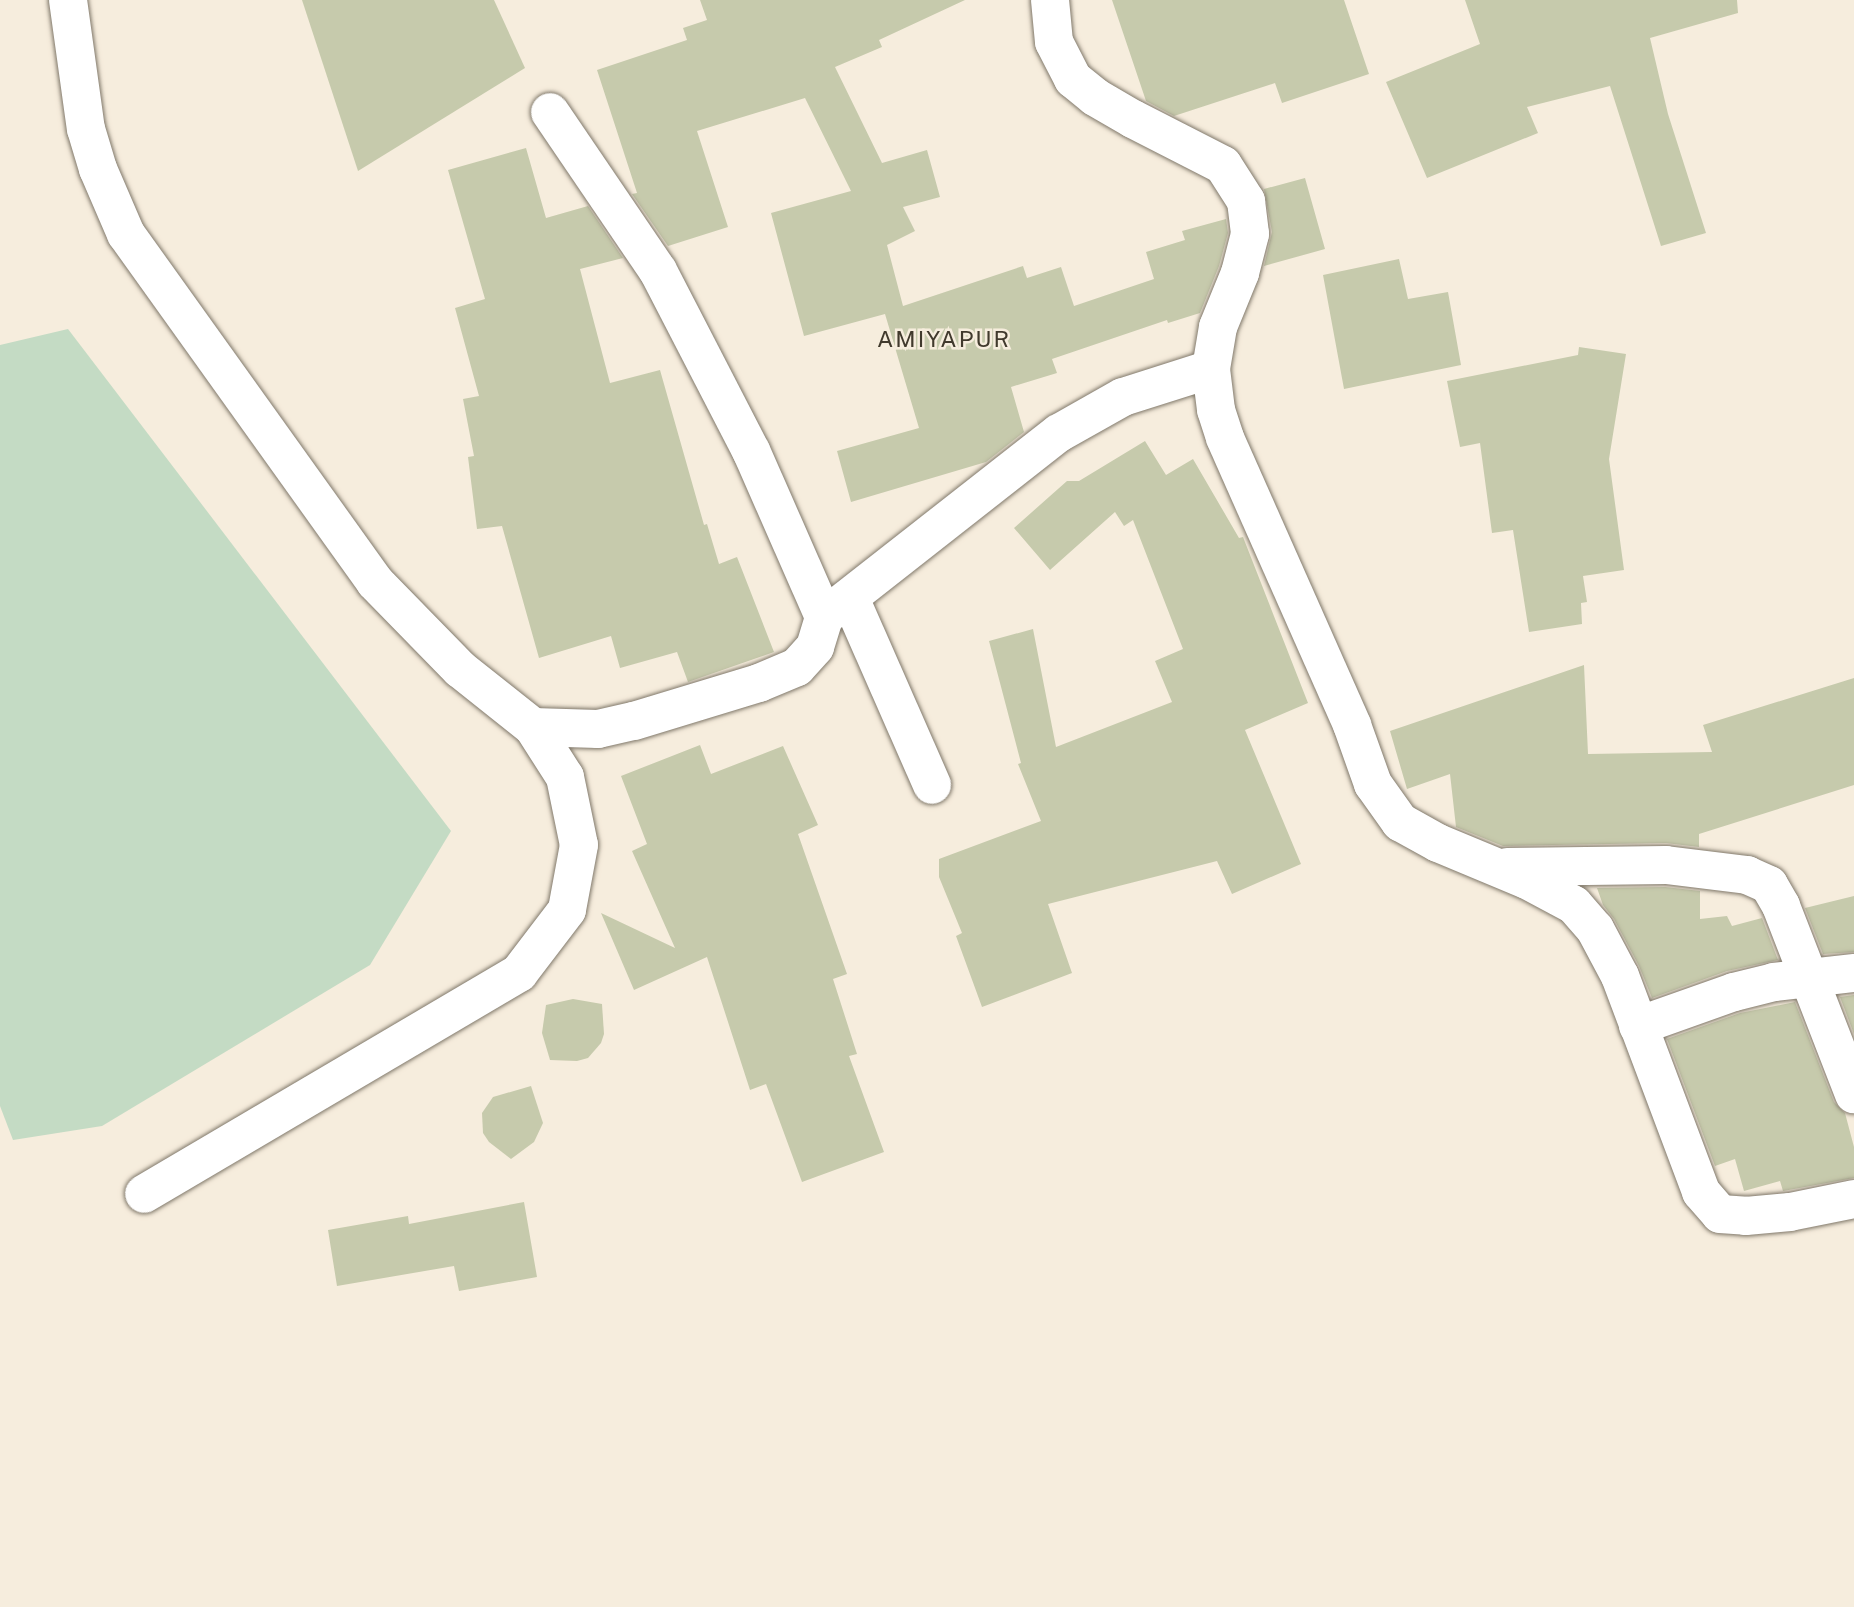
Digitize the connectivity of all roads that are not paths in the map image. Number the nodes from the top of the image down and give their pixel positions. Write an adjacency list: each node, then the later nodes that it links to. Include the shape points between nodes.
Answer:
1 (68, 0): 6 (street, via 86,129 126,234 375,582 460,669)
2 (1051, 0): 4 (street, via 1055,42 1073,79 1133,120 1223,165 1246,201 1250,234 1218,327)
3 (550, 112): 5 (street, via 658,271)
4 (1211, 369): 5 (street, via 1123,397 1059,433); 8 (street, via 1225,439 1352,726 1373,784 1400,822)
5 (837, 608): 6 (street, via 815,647 797,667 760,683 598,729); 7 (street)
6 (533, 727): 13 (street, via 565,777 579,845 567,910 519,972)
7 (932, 785)
8 (1495, 867): 10 (street, via 1666,865 1747,875 1769,885); 11 (street, via 1574,905 1595,929 1620,976)
9 (1854, 972): 10 (street)
10 (1806, 978): 11 (street, via 1734,992); 12 (street)
11 (1638, 1026): 14 (street, via 1701,1192 1720,1214 1790,1212)
12 (1854, 1094)
13 (144, 1194)
14 (1854, 1199)

